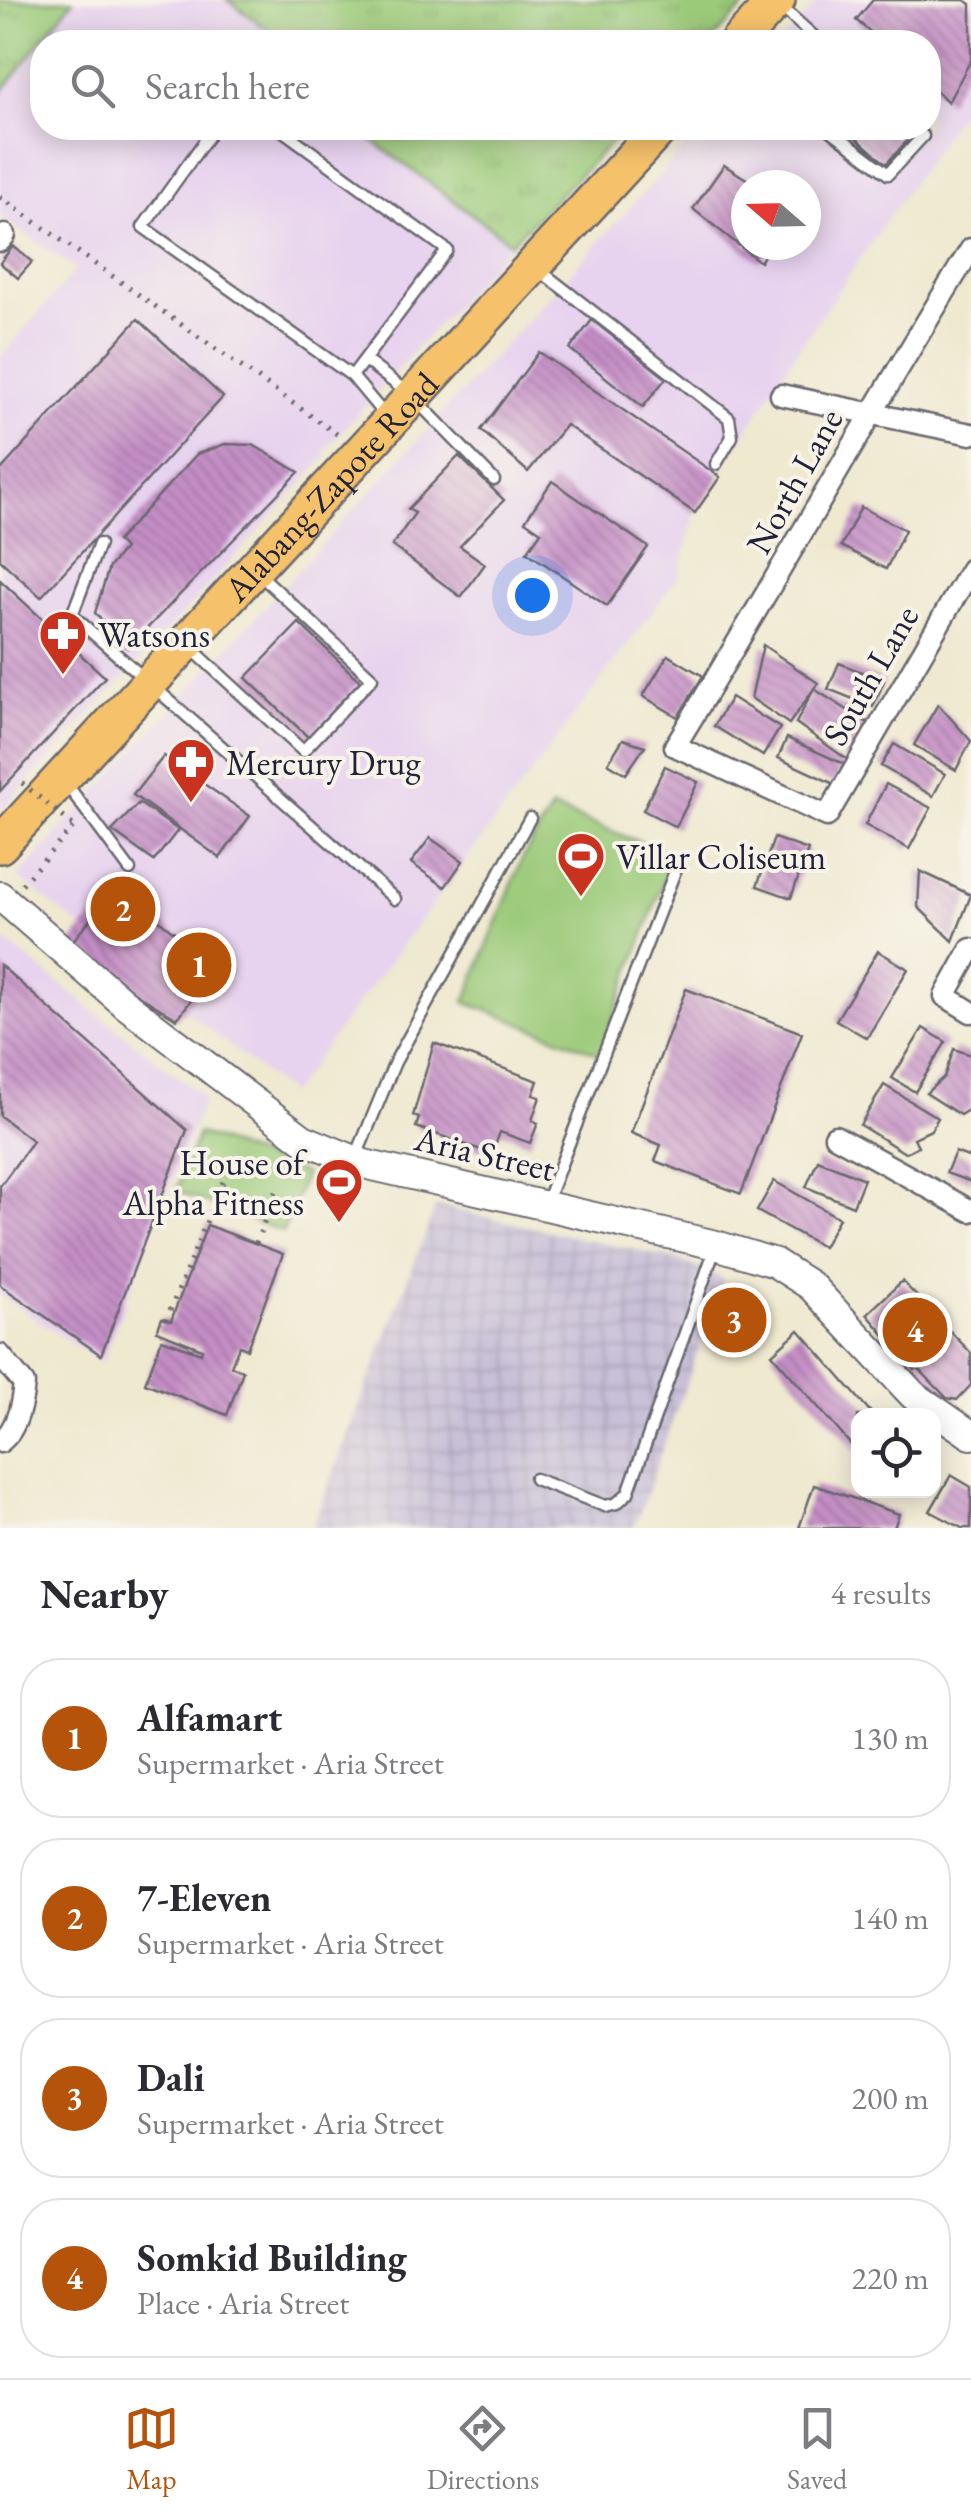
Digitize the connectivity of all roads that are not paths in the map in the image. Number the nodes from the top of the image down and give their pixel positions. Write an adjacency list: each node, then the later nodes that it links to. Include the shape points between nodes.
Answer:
1 (777, 1): 2 (highway); 3 (lane)
2 (749, 30)
3 (807, 30)
4 (205, 140): 12 (lane, via 142,227)
5 (295, 140): 11 (lane, via 448,250)
6 (649, 140): 10 (highway, Alabang-Zapote Road)
7 (844, 140): 8 (lane, via 888,174)
8 (918, 140)
9 (971, 249): 15 (street, North Lane)
10 (533, 265): 14 (highway, Alabang-Zapote Road); 17 (lane, via 730,418 732,436)
11 (366, 361): 12 (lane); 14 (lane)
12 (352, 376): 14 (lane)
13 (781, 395): 15 (street)
14 (402, 410): 18 (lane); 21 (highway, Alabang-Zapote Road)
15 (868, 414): 16 (street); 25 (street, North Lane, via 676,746)
16 (971, 434)
17 (716, 464)
18 (494, 480)
19 (99, 544): 23 (lane, via 72,616)
20 (971, 569): 25 (street, South Lane)
21 (254, 570): 22 (highway, Alabang-Zapote Road); 22 (lane, via 372,678 303,751)
22 (186, 643): 23 (highway, Alabang-Zapote Road)
23 (148, 684): 24 (highway, Alabang-Zapote Road); 31 (lane)
24 (61, 778): 27 (highway, Alabang-Zapote Road); 29 (lane)
25 (827, 816)
26 (530, 818): 35 (lane, via 395,1062)
27 (0, 845)
28 (679, 861): 36 (lane)
29 (130, 870)
30 (0, 896): 35 (street, Aria Street, via 252,1104 303,1139)
31 (395, 899)
32 (971, 950): 33 (street, via 945,996)
33 (971, 1012)
34 (835, 1136): 37 (street)
35 (354, 1160): 36 (street, Aria Street)
36 (545, 1206): 38 (street, Aria Street)
37 (971, 1210)
38 (716, 1245): 40 (street, Aria Street, via 774,1262 811,1286); 44 (lane, via 628,1493 605,1506)
39 (0, 1356): 43 (street, via 24,1384 22,1405)
40 (924, 1408)
41 (941, 1426): 42 (street, Aria Street)
42 (971, 1435)
43 (0, 1442)
44 (535, 1479)

